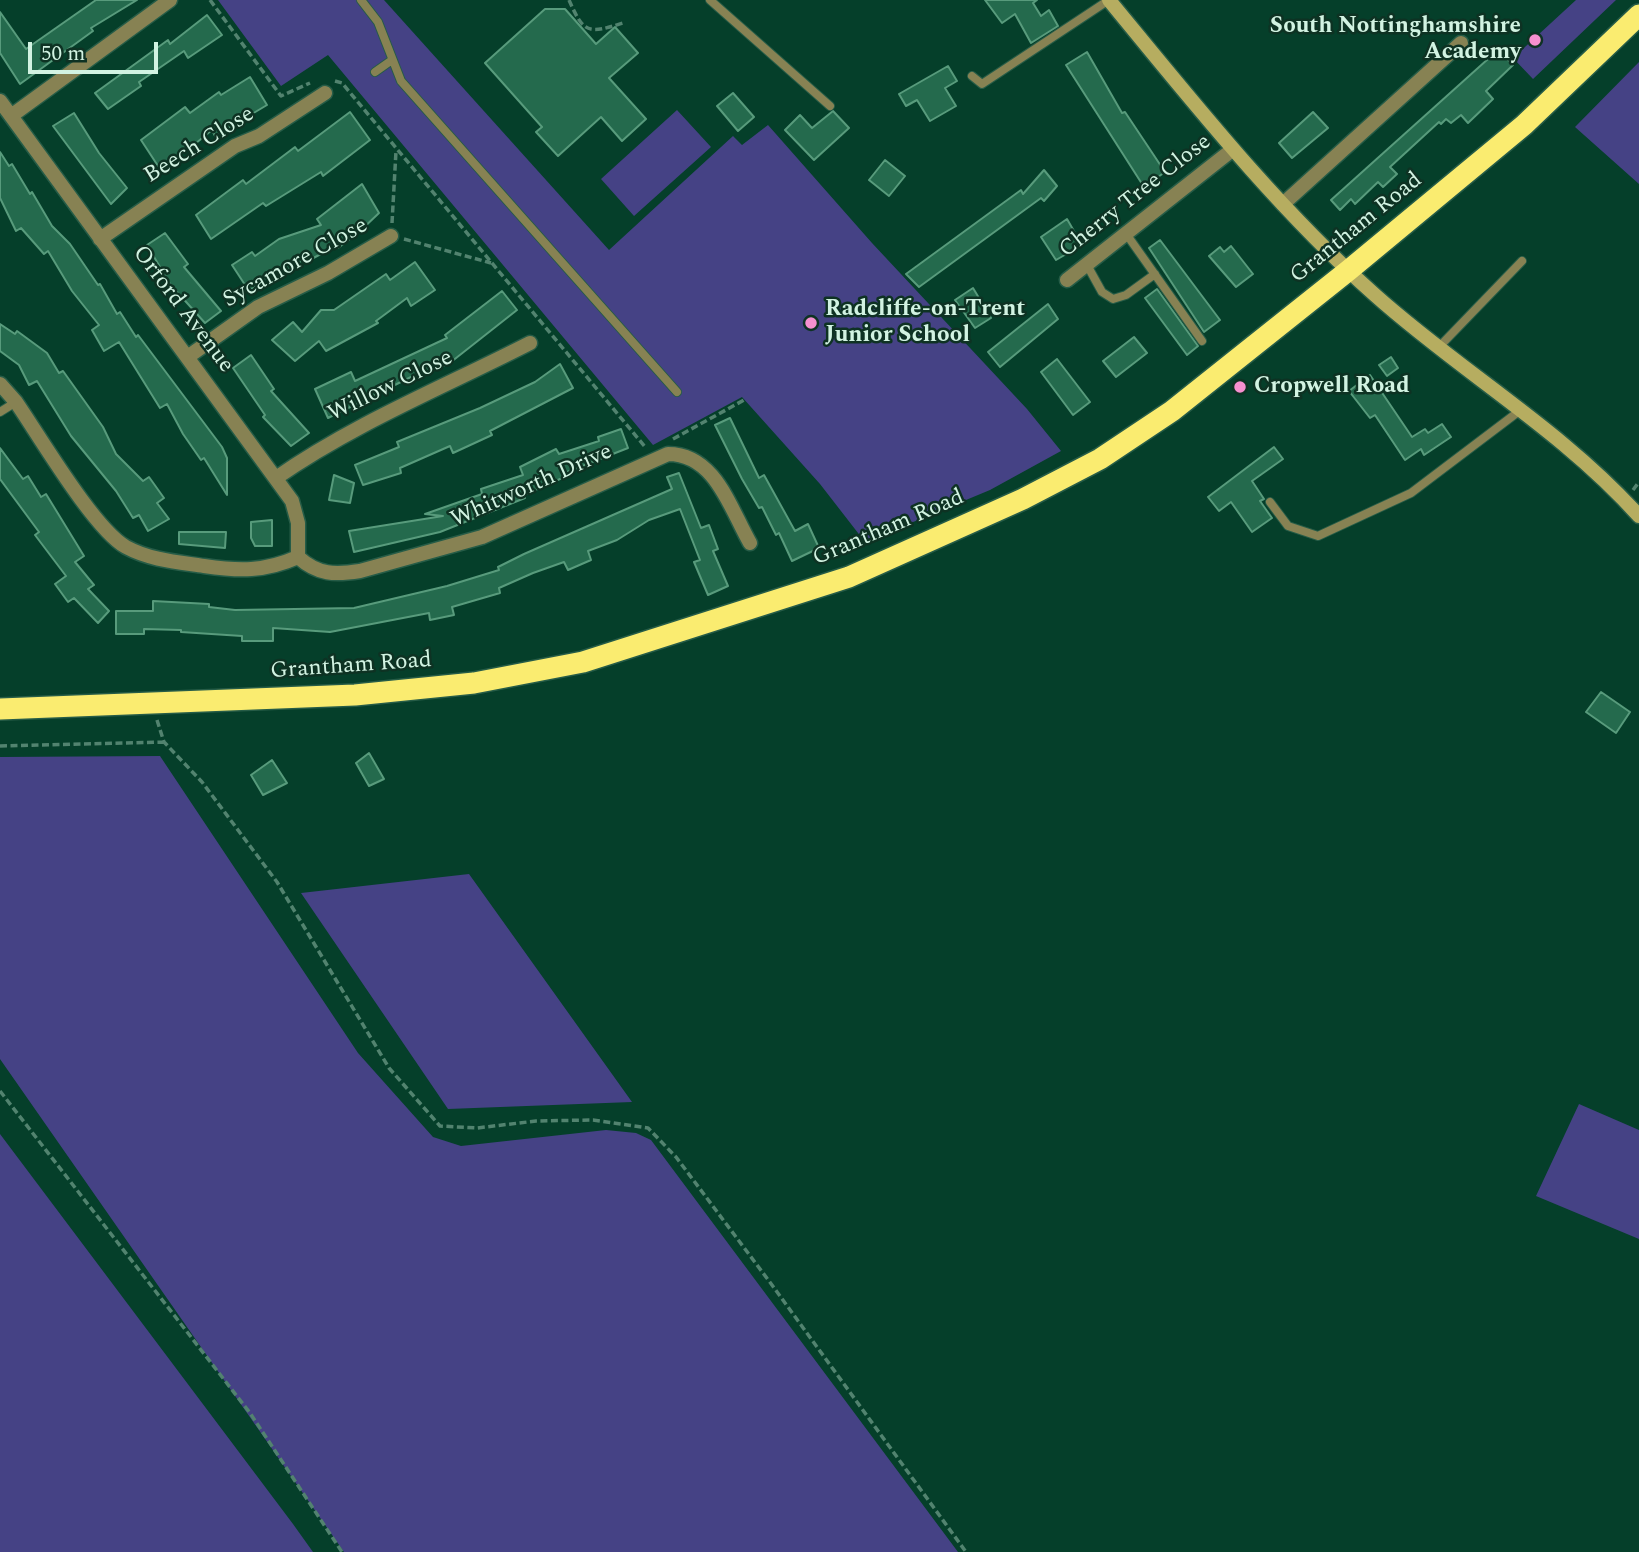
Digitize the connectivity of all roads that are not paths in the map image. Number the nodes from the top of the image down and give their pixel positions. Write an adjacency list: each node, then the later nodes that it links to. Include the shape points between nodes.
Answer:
1 (170, 0): 13 (street)
2 (361, 0): 7 (lane, via 378,22)
3 (710, 0): 12 (lane)
4 (1109, 0): 9 (lane, via 982,84); 14 (street)
5 (1639, 15): 21 (highway, Grantham Road, via 1524,125)
6 (1461, 43): 15 (street)
7 (393, 60): 8 (lane); 29 (lane, via 401,81)
8 (375, 72)
9 (972, 76)
10 (326, 85): 18 (street, Beech Close, via 259,136 235,146)
11 (0, 101): 13 (street, Orford Avenue)
12 (830, 106)
13 (11, 116): 18 (street, Orford Avenue)
14 (1232, 150): 15 (street); 16 (street, Cherry Tree Close)
15 (1283, 204): 21 (street)
16 (1128, 234): 20 (street, Cherry Tree Close); 22 (lane)
17 (391, 236): 27 (street, Sycamore Close, via 258,307)
18 (100, 239): 27 (street, Orford Avenue)
19 (1522, 261): 26 (lane)
20 (1087, 265): 22 (lane, via 1102,292 1113,299); 23 (street, Cherry Tree Close)
21 (1349, 270): 26 (street); 38 (highway, Grantham Road, via 1172,411 1100,459 925,545 849,577 734,615 583,662 474,683 355,695)
22 (1155, 274): 24 (lane)
23 (1067, 280)
24 (1202, 341)
25 (530, 343): 33 (street, Willow Close, via 362,424)
26 (1438, 348): 31 (street)
27 (189, 356): 33 (street, Orford Avenue)
28 (0, 384): 30 (street)
29 (677, 392)
30 (16, 402): 32 (lane); 37 (street, via 103,527 126,547 161,560 244,571 275,567)
31 (1522, 409): 34 (lane, via 1411,493 1318,536 1288,526); 35 (street)
32 (0, 412)
33 (276, 478): 37 (street, Orford Avenue, via 297,510)
34 (1270, 502)
35 (1639, 516)
36 (750, 543): 37 (street, Whitworth Drive, via 709,469 677,454 651,455 482,537 451,547 341,574 319,573)
37 (298, 557)
38 (0, 709)

